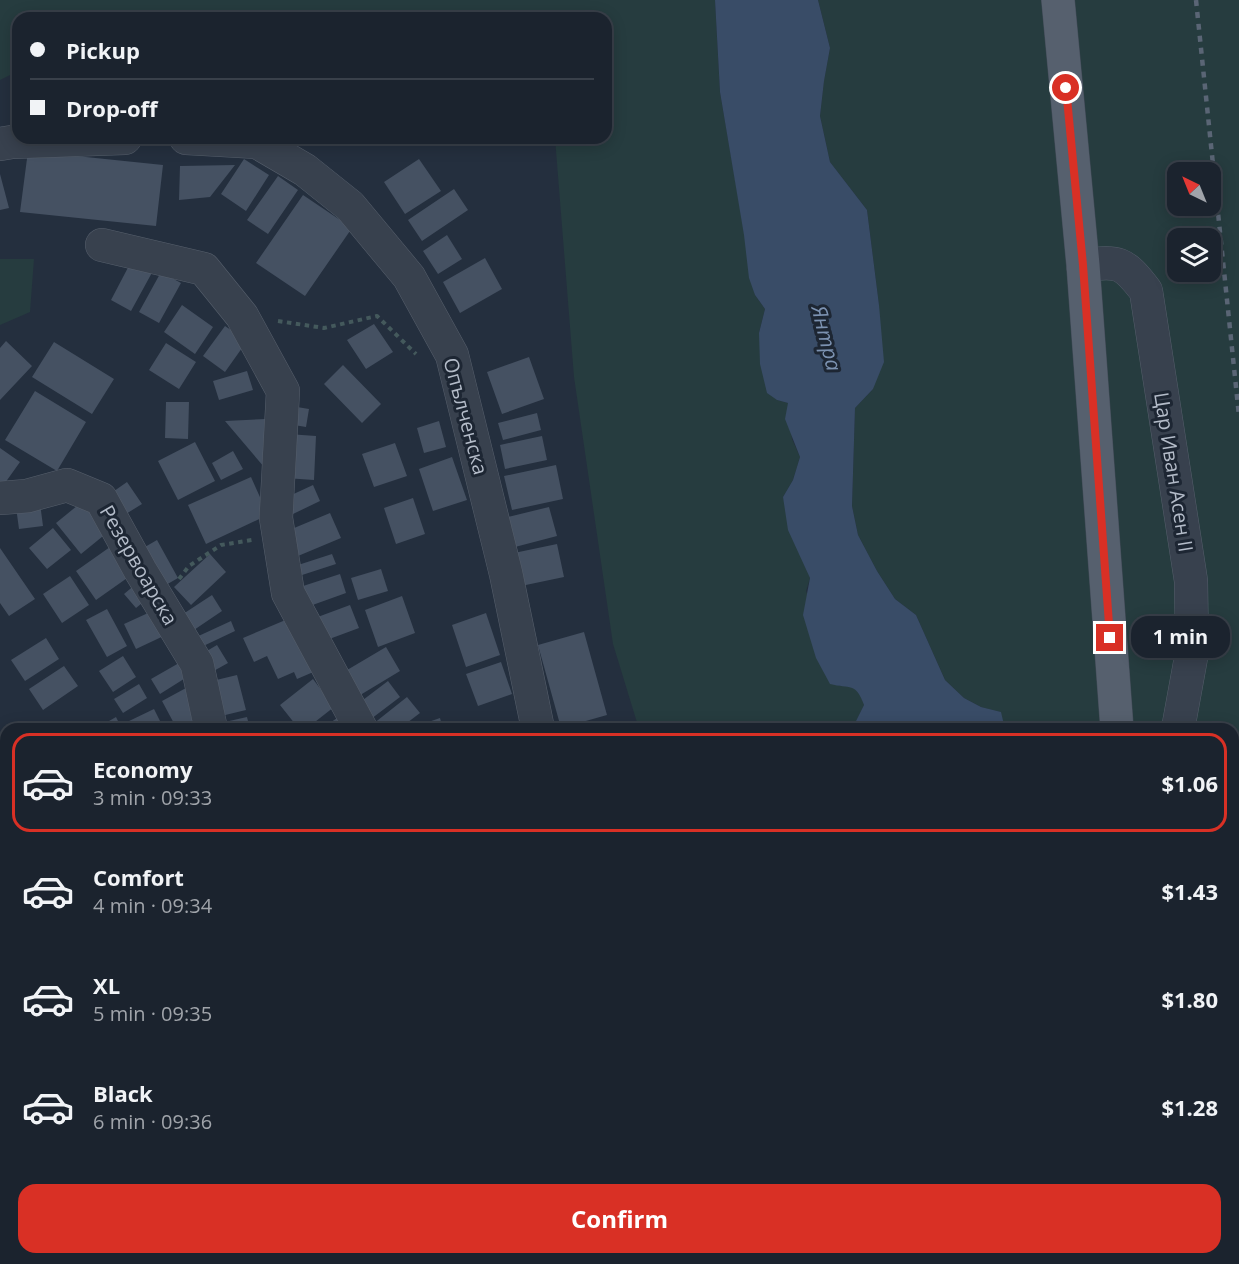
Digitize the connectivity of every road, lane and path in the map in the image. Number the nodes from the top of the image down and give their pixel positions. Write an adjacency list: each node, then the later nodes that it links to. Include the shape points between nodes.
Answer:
1 (1058, 0): 4 (main road)
2 (260, 144): 12 (street, Опълченска, via 305,170 350,206 409,277 452,355 506,574)
3 (102, 245): 5 (street, via 204,269)
4 (1083, 265): 13 (main road); 14 (street, Цар Иван Асен II, via 1111,262 1130,269 1146,291 1191,581 1192,652)
5 (242, 316): 6 (path, via 324,328 377,316); 8 (street, via 283,391 276,518)
6 (423, 361)
7 (0, 498): 10 (street, Резервоарска, via 27,496 68,485 101,499 197,664)
8 (279, 536): 9 (path, via 221,545 189,566); 11 (street, via 288,593)
9 (178, 581)
10 (210, 723)
11 (358, 723)
12 (537, 723)
13 (1117, 723)
14 (1179, 723)

